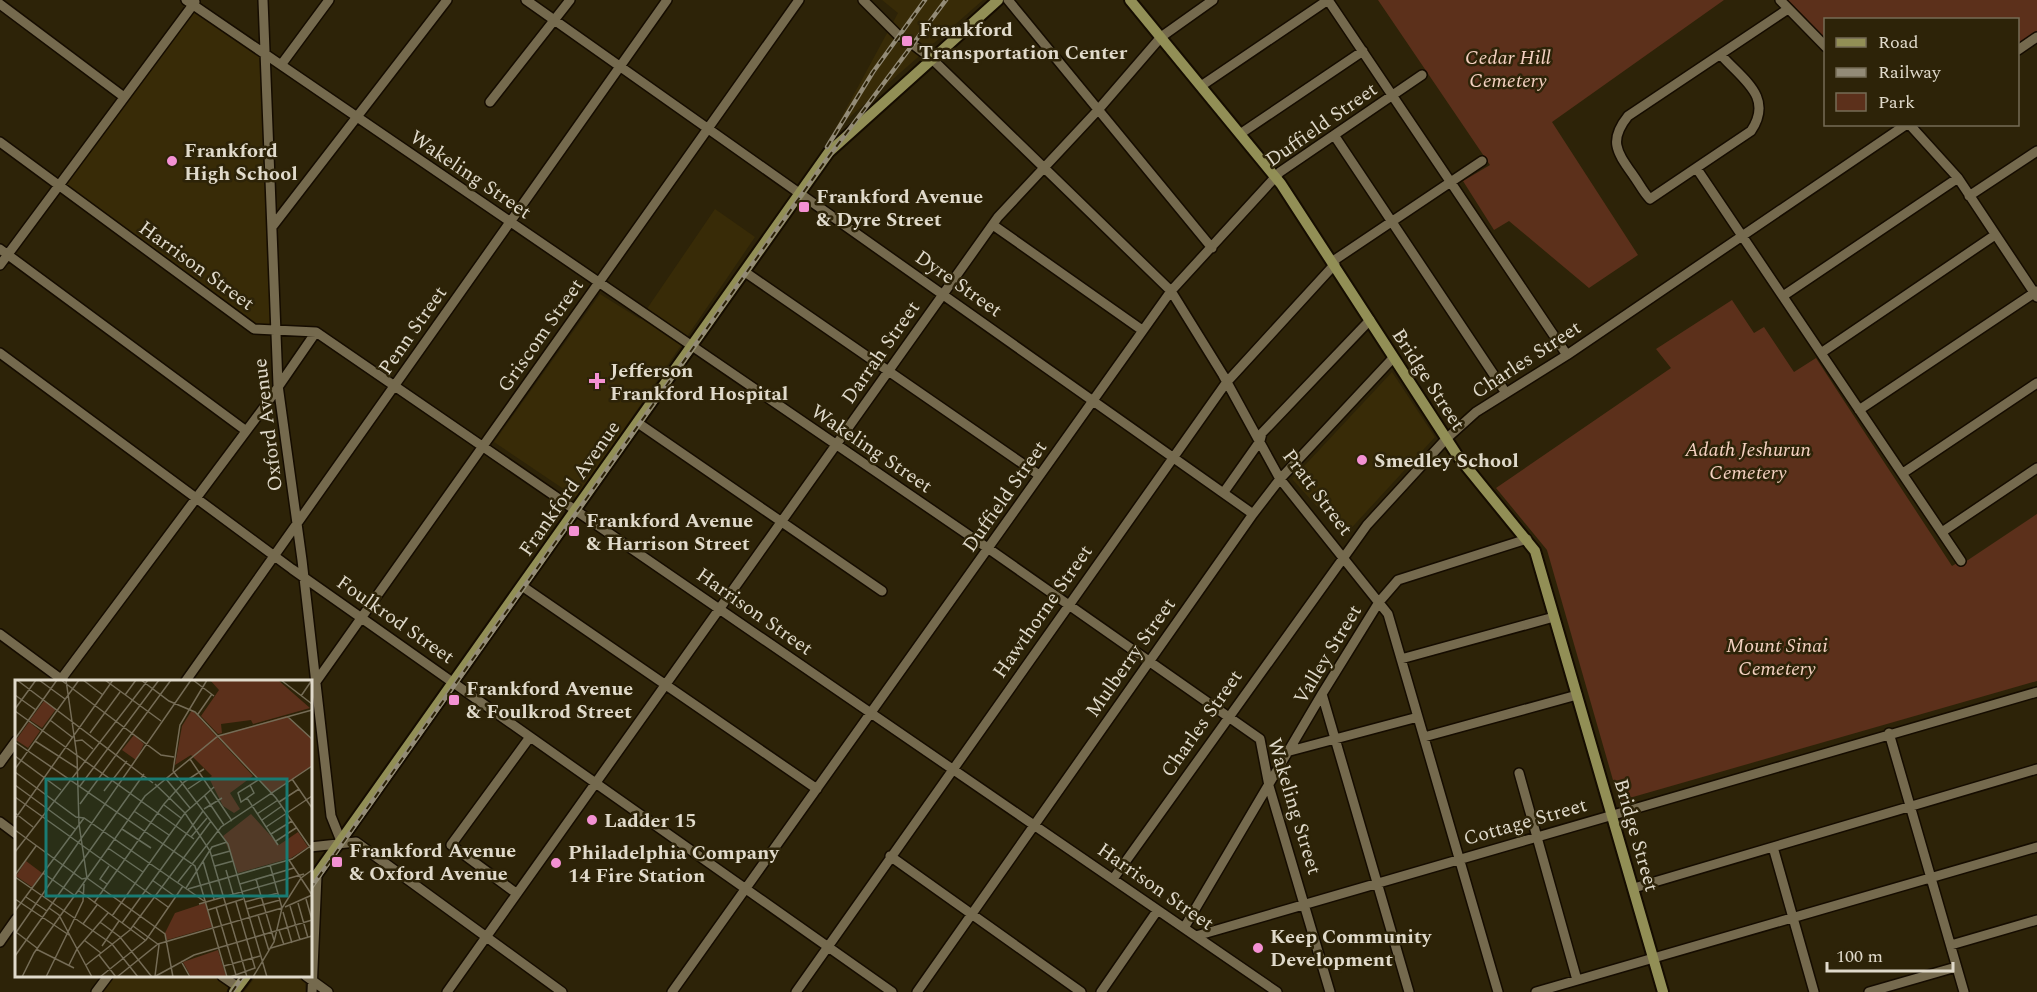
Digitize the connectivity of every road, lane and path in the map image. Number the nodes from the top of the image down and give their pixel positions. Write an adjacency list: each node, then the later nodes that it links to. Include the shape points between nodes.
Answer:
1 (263, 0): 26 (street, Oxford Avenue)
2 (330, 0): 29 (street)
3 (447, 0): 37 (street)
4 (526, 0): 18 (street, Dyre Street)
5 (570, 0): 18 (street)
6 (667, 0): 30 (street, Penn Street)
7 (799, 0): 40 (street, Griscom Street)
8 (863, 0): 19 (street)
9 (998, 0): 28 (main road, Frankford Avenue)
10 (1008, 0): 36 (street)
11 (1130, 0): 20 (main road, Bridge Street)
12 (1213, 0): 20 (street, Darrah Street)
13 (1328, 0): 25 (street); 32 (street)
14 (1780, 0): 17 (street)
15 (192, 2): 26 (street, Wakeling Street); 34 (street)
16 (0, 4): 34 (street)
17 (1788, 9): 22 (street); 27 (street)
18 (554, 20): 30 (street, Dyre Street); 35 (street)
19 (899, 36)
20 (1161, 37): 32 (main road, Bridge Street); 36 (street, Darrah Street)
21 (2037, 37): 24 (street)
22 (1824, 44)
23 (915, 46): 28 (street, Pratt Street)
24 (2019, 49)
25 (1363, 51): 33 (street); 41 (street)
26 (264, 52): 29 (street, Wakeling Street); 57 (street, Oxford Avenue)
27 (1721, 55): 47 (street, via 1761,103 1760,116 1748,134); 47 (street, via 1627,117 1617,133 1618,153 1650,199)
28 (932, 58): 46 (street, Pratt Street); 52 (main road, Frankford Avenue, via 835,144)
29 (281, 64): 37 (street, Wakeling Street)
30 (621, 67): 40 (street, Dyre Street); 54 (street, Penn Street)
31 (1422, 75): 33 (street, Duffield Street)
32 (1201, 86): 41 (main road, Bridge Street)
33 (1393, 96): 42 (street, Duffield Street); 50 (street)
34 (124, 97): 51 (street)
35 (490, 102)
36 (1098, 110): 46 (street, Darrah Street); 60 (street)
37 (358, 118): 54 (street, Wakeling Street); 57 (street)
38 (1905, 126): 59 (street, Charles Street)
39 (1910, 126): 49 (street)
40 (708, 129): 52 (street, Dyre Street); 65 (street, Griscom Street)
41 (1240, 134): 48 (main road, Bridge Street)
42 (1334, 135): 48 (street, Duffield Street); 55 (street)
43 (0, 142): 51 (street, Harrison Street)
44 (2037, 151): 53 (street)
45 (1482, 161): 50 (street, Hawthorne Street)
46 (1044, 167): 56 (street, Darrah Street); 66 (street, Pratt Street)
47 (1697, 168): 59 (street)
48 (1275, 176): 60 (street, Duffield Street); 62 (main road, Bridge Street)
49 (1958, 178): 53 (street); 69 (street)
50 (1451, 183): 55 (street, Hawthorne Street); 77 (street)
51 (58, 185): 61 (street); 71 (street, Harrison Street, via 254,329)
52 (800, 194): 64 (main road, Frankford Avenue); 67 (street, Dyre Street)
53 (1969, 196): 58 (street)
54 (511, 222): 65 (street, Wakeling Street); 83 (street, Penn Street)
55 (1393, 223): 62 (street, Hawthorne Street); 84 (street)
56 (993, 225): 67 (street, Darrah Street); 72 (street)
57 (272, 228): 71 (street, Oxford Avenue)
58 (1995, 235): 68 (street); 76 (street)
59 (1742, 236): 69 (street); 77 (street, Charles Street)
60 (1212, 248): 66 (street, Duffield Street)
61 (4, 252): 63 (street); 88 (street)
62 (1334, 263): 70 (main road, Bridge Street); 80 (street, Hawthorne Street)
63 (0, 265)
64 (745, 272): 74 (main road, Frankford Avenue); 79 (street)
65 (598, 284): 74 (street, Wakeling Street); 91 (street, Griscom Street)
66 (1171, 291): 72 (street, Duffield Street); 80 (street, Pratt Street)
67 (943, 294): 79 (street, Darrah Street); 85 (street, Dyre Street)
68 (2036, 294): 86 (street)
69 (1783, 296): 76 (street)
70 (1370, 320): 78 (main road, Bridge Street); 90 (street, via 1262,433)
71 (275, 330): 73 (street, Harrison Street); 82 (street, Oxford Avenue)
72 (1142, 330): 85 (street, Duffield Street)
73 (316, 332): 82 (street); 83 (street, Harrison Street)
74 (692, 347): 87 (main road, Frankford Avenue); 92 (street, Wakeling Street)
75 (0, 353): 99 (street, Foulkrod Street)
76 (1821, 353): 86 (street)
77 (1567, 355): 84 (street, Charles Street)
78 (1393, 358): 89 (main road, Bridge Street); 97 (street, Mulberry Street)
79 (888, 372): 92 (street, Darrah Street); 96 (street)
80 (1226, 383): 90 (street, Pratt Street); 93 (street, Hawthorne Street)
81 (2037, 383): 95 (street)
82 (278, 385): 88 (street); 103 (street, Oxford Avenue)
83 (394, 385): 91 (street, Harrison Street); 103 (street, Penn Street)
84 (1506, 393): 89 (street, Charles Street, via 1476,412)
85 (1092, 400): 93 (street, Dyre Street); 96 (street, Duffield Street)
86 (1859, 410): 95 (street)
87 (638, 423): 100 (main road, Frankford Avenue); 102 (street)
88 (245, 430): 99 (street)
89 (1446, 439): 105 (main road, Bridge Street); 108 (street, Charles Street, via 1367,525)
90 (1260, 441): 97 (street, Pratt Street); 98 (street)
91 (483, 446): 100 (street, Harrison Street); 116 (street, Griscom Street)
92 (836, 446): 102 (street, Darrah Street); 106 (street, Wakeling Street)
93 (1174, 458): 98 (street, Dyre Street); 114 (street, Hawthorne Street)
94 (2037, 468): 104 (street)
95 (1903, 473): 104 (street)
96 (1039, 476): 106 (street, Duffield Street)
97 (1280, 479): 101 (street, Mulberry Street); 108 (street, Pratt Street)
98 (1224, 492): 101 (street, Dyre Street)
99 (195, 498): 107 (street, Foulkrod Street); 122 (street)
100 (577, 509): 111 (main road, Frankford Avenue); 115 (street, Harrison Street)
101 (1253, 514): 120 (street, Mulberry Street)
102 (783, 521): 112 (street); 115 (street, Darrah Street)
103 (297, 522): 107 (street, Penn Street); 110 (street, Oxford Avenue)
104 (1942, 532): 109 (street)
105 (1527, 539): 113 (street, Valley Street, via 1398,580); 117 (main road, Bridge Street, via 1535,551)
106 (989, 549): 114 (street, Wakeling Street); 130 (street, Duffield Street)
107 (275, 556): 110 (street, Foulkrod Street); 123 (street, Penn Street)
108 (1344, 556): 113 (street, Pratt Street); 131 (street, Charles Street)
109 (1961, 561)
110 (303, 577): 116 (street, Foulkrod Street); 126 (street, Oxford Avenue)
111 (522, 586): 124 (main road, Frankford Avenue); 125 (street)
112 (882, 591)
113 (1379, 602): 119 (street, Pratt Street, via 1388,614); 128 (street, Valley Street)
114 (1068, 605): 120 (street, Wakeling Street); 140 (street, Hawthorne Street)
115 (720, 608): 125 (street, Darrah Street); 130 (street, Harrison Street)
116 (362, 617): 124 (street, Foulkrod Street); 126 (street, Griscom Street)
117 (1554, 617): 119 (street); 129 (main road, Bridge Street)
118 (0, 634): 121 (street)
119 (1401, 659): 132 (street, Pratt Street)
120 (1150, 662): 131 (street, Wakeling Street); 149 (street, Mulberry Street)
121 (61, 680)
122 (63, 680)
123 (186, 680)
124 (454, 681): 134 (street, Foulkrod Street); 152 (main road, Frankford Avenue)
125 (665, 685): 143 (street, Darrah Street); 145 (street)
126 (313, 687): 152 (street, Oxford Avenue, via 331,816)
127 (2037, 692): 133 (street, Cottage Street)
128 (1322, 694): 136 (street); 138 (street, Valley Street)
129 (1577, 695): 135 (street); 147 (main road, Bridge Street)
130 (872, 714): 140 (street, Harrison Street); 145 (street, Duffield Street)
131 (1228, 715): 144 (street, Wakeling Street, via 1260,739); 160 (street, Charles Street)
132 (1418, 717): 135 (street, Pratt Street); 136 (street)
133 (1889, 733): 146 (street); 147 (street, Cottage Street)
134 (530, 737): 143 (street, Foulkrod Street); 165 (street, via 451,846)
135 (1424, 737): 157 (street, Pratt Street)
136 (1335, 740): 138 (street); 162 (street)
137 (15, 742): 139 (street)
138 (1290, 751): 144 (street, Valley Street)
139 (0, 763)
140 (952, 768): 149 (street, Harrison Street); 156 (street, Hawthorne Street)
141 (2037, 769): 146 (street)
142 (1519, 773): 151 (street)
143 (596, 781): 164 (street, Foulkrod Street); 165 (street, Darrah Street)
144 (1269, 786): 166 (street, Wakeling Street); 172 (street, Valley Street)
145 (817, 789): 164 (street, Duffield Street)
146 (1910, 806): 154 (street); 159 (street)
147 (1612, 814): 151 (street, Cottage Street); 163 (main road, Bridge Street)
148 (0, 822): 150 (street)
149 (1033, 824): 160 (street, Harrison Street); 168 (street, Mulberry Street)
150 (15, 833)
151 (1535, 837): 157 (street, Cottage Street); 184 (street)
152 (341, 842): 153 (street); 158 (main road, Frankford Avenue); 173 (street, via 356,842)
153 (312, 847)
154 (1773, 847): 163 (street); 169 (street)
155 (2037, 847): 159 (street)
156 (890, 856): 168 (street); 178 (street, Hawthorne Street)
157 (1460, 859): 162 (street, Cottage Street); 200 (street, Pratt Street)
158 (317, 875): 161 (main road, Frankford Avenue); 175 (street)
159 (1931, 878): 169 (street); 177 (street)
160 (1113, 879): 167 (street, Harrison Street)
161 (312, 881)
162 (1376, 884): 166 (street, Cottage Street); 199 (street)
163 (1634, 888): 179 (main road, Bridge Street)
164 (746, 889): 178 (street, Foulkrod Street); 191 (street, Duffield Street)
165 (516, 893): 173 (street, Darrah Street)
166 (1305, 904): 174 (street, Cottage Street); 198 (street, Wakeling Street)
167 (1157, 911): 172 (street, Harrison Street); 196 (street)
168 (972, 915): 194 (street, Mulberry Street); 195 (street)
169 (1792, 918): 179 (street); 203 (street)
170 (15, 920): 176 (street)
171 (2037, 920): 177 (street)
172 (1184, 928): 174 (street, Harrison Street)
173 (486, 936): 189 (street, Darrah Street); 190 (street)
174 (1196, 936): 197 (street, Harrison Street)
175 (312, 939)
176 (0, 942)
177 (1951, 945): 180 (street)
178 (828, 946): 192 (street, Hawthorne Street); 193 (street, Foulkrod Street)
179 (1654, 958): 184 (street); 202 (main road, Bridge Street)
180 (1956, 967): 204 (street); 205 (street)
181 (107, 977): 186 (street)
182 (224, 977): 185 (street)
183 (309, 978): 187 (street); 188 (street)
184 (1577, 980): 201 (street)
185 (236, 989)
186 (96, 992)
187 (312, 992)
188 (328, 992)
189 (447, 992)
190 (562, 992)
191 (672, 992)
192 (796, 992)
193 (892, 992)
194 (917, 992)
195 (1081, 992)
196 (1101, 992)
197 (1277, 992)
198 (1330, 992)
199 (1409, 992)
200 (1498, 992)
201 (1536, 992)
202 (1663, 992)
203 (1814, 992)
204 (1869, 992)
205 (1964, 992)

